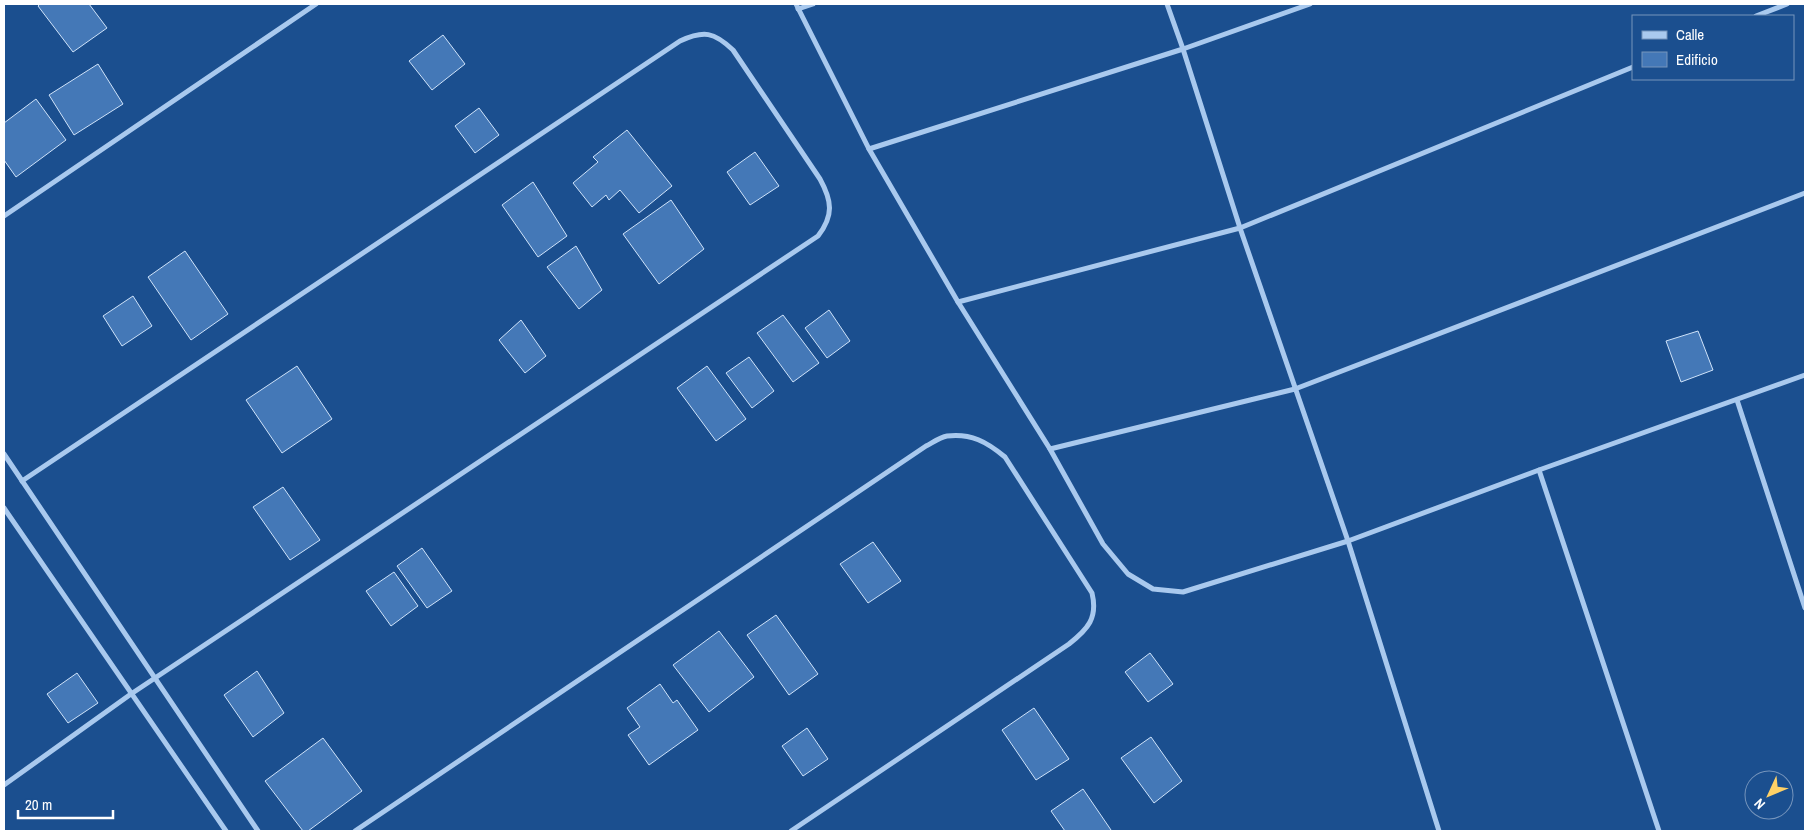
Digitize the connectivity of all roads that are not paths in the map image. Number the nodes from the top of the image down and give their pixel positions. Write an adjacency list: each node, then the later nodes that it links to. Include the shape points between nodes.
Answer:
1 (316, 4): 12 (street)
2 (812, 4): 6 (street)
3 (1167, 4): 8 (street)
4 (1310, 4): 8 (street)
5 (1787, 4): 7 (street)
6 (797, 6): 10 (street)
7 (1759, 15)
8 (1184, 49): 10 (street); 13 (street)
9 (1632, 67): 13 (street)
10 (869, 149): 14 (street)
11 (1805, 193): 16 (street)
12 (4, 216)
13 (1240, 228): 14 (street); 16 (street)
14 (958, 302): 18 (street)
15 (1805, 375): 17 (street)
16 (1295, 389): 18 (street); 23 (street)
17 (1737, 400): 20 (street); 24 (street)
18 (1050, 449): 23 (street, via 1103,544 1128,574 1153,589 1183,592)
19 (4, 454): 21 (street)
20 (1539, 470): 23 (street); 33 (street)
21 (22, 481): 25 (street); 25 (street, via 680,41 694,34 708,33 733,50 828,194 830,208 826,225 818,236)
22 (4, 508): 26 (street)
23 (1348, 540): 32 (street)
24 (1805, 608)
25 (155, 678): 26 (street); 29 (street)
26 (132, 694): 27 (street); 28 (street)
27 (4, 785)
28 (226, 831)
29 (258, 831)
30 (356, 831): 31 (street, via 926,446 946,436 970,436 988,443 1005,457 1092,593 1096,607 1092,618 1082,634 1069,644)
31 (791, 831)
32 (1439, 831)
33 (1659, 831)

